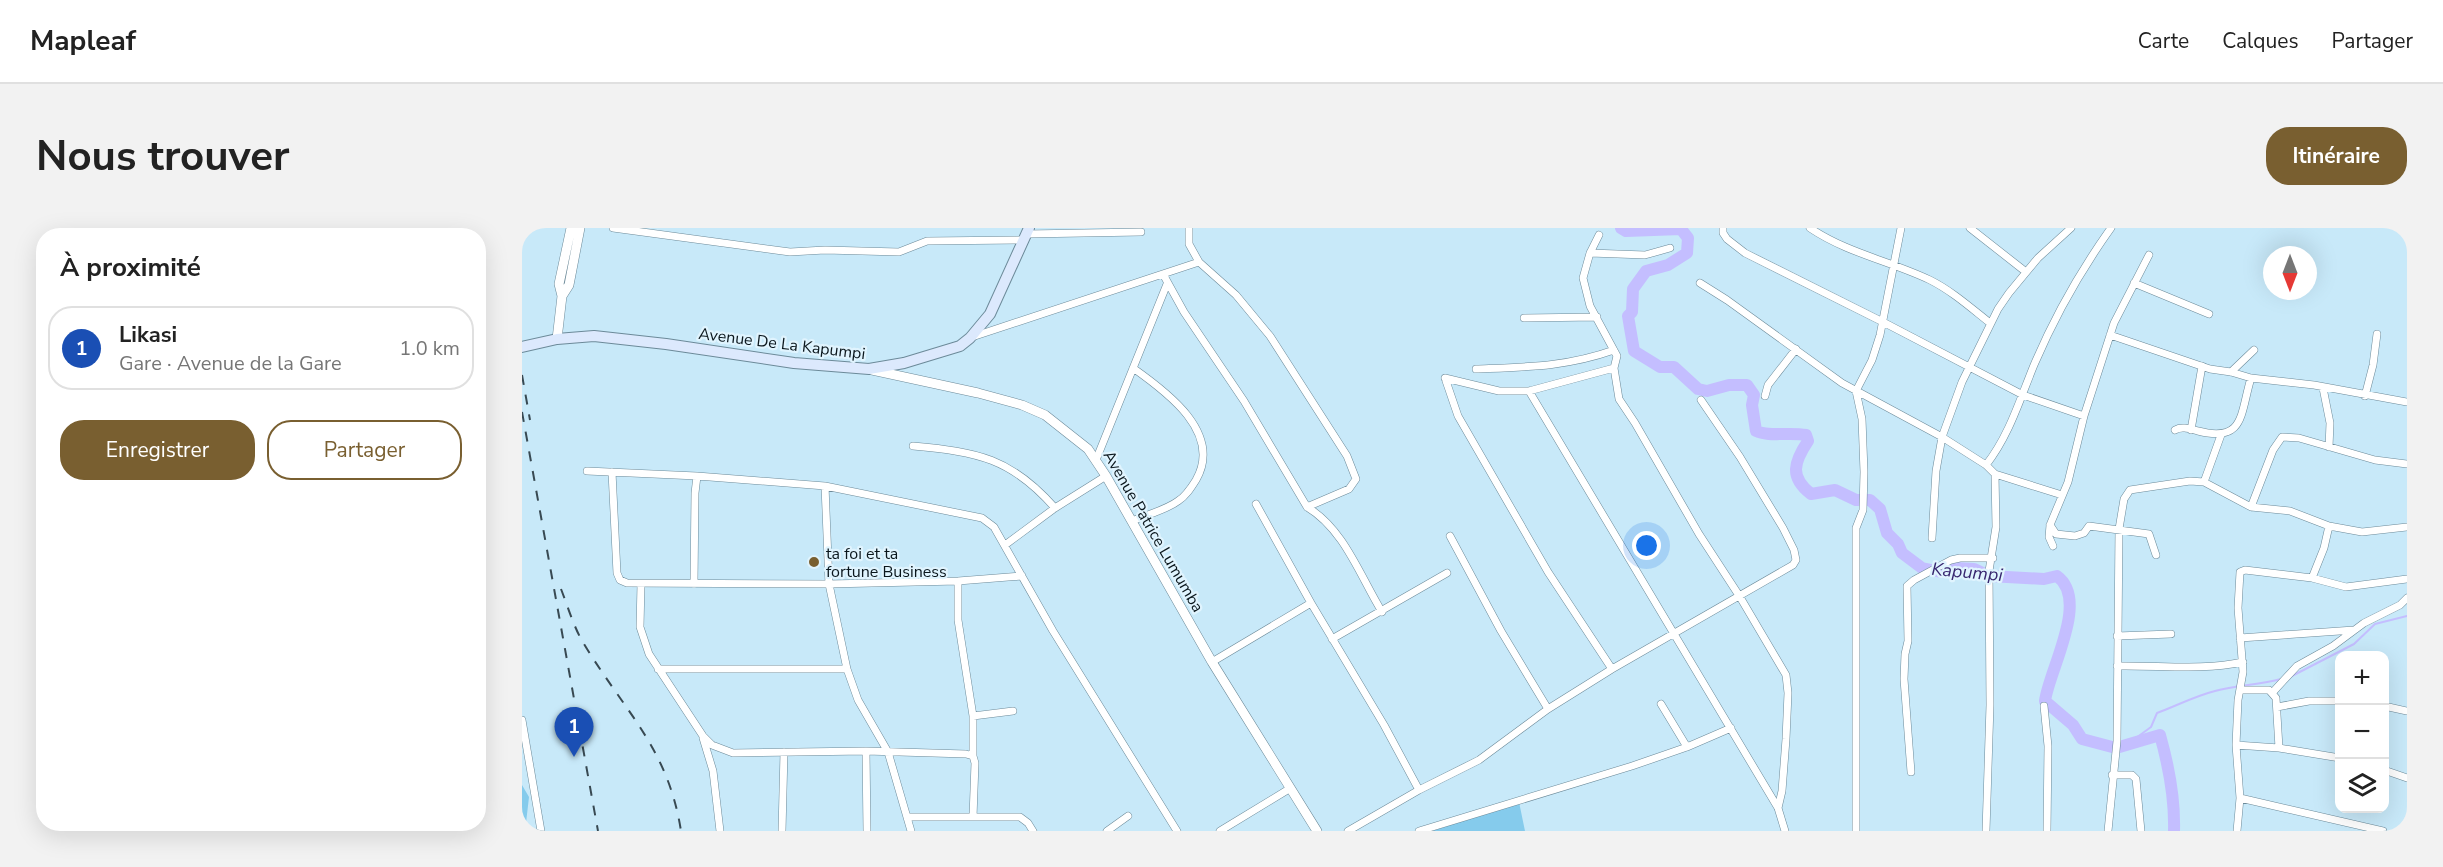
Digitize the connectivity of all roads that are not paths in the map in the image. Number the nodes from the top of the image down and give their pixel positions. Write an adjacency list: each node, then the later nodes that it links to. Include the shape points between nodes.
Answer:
1 (571, 228): 24 (street, via 559,284)
2 (580, 228): 24 (street, via 569,285)
3 (614, 228): 12 (street, via 790,252 899,252 927,241)
4 (1189, 228): 17 (street, via 1189,244)
5 (1723, 228): 28 (street, via 1727,239 1745,253)
6 (1810, 228): 18 (street, via 1840,246)
7 (1901, 228): 18 (street)
8 (1970, 228): 19 (street)
9 (2071, 228): 19 (street)
10 (2111, 228): 49 (street, via 2077,281)
11 (1141, 232): 12 (street)
12 (1027, 234): 32 (main road, Avenue De La Kapumpi, via 990,314)
13 (1599, 235): 15 (street)
14 (1670, 248): 15 (street, via 1646,255)
15 (1590, 253): 26 (street, via 1583,278)
16 (2150, 255): 22 (street)
17 (1199, 262): 20 (street); 73 (street, via 1236,295 1270,336 1347,456 1356,479 1349,489)
18 (1894, 266): 28 (street); 29 (street, via 1949,291)
19 (2026, 272): 29 (street)
20 (1163, 274): 23 (street); 32 (street)
21 (1700, 283): 35 (street)
22 (2134, 283): 25 (street); 31 (street)
23 (1167, 284): 40 (street); 73 (street, via 1244,401)
24 (562, 296): 33 (street)
25 (2209, 314)
26 (1596, 317): 27 (street); 36 (street)
27 (1524, 318)
28 (1883, 322): 39 (street); 48 (street, via 1872,360)
29 (1990, 323): 39 (street)
30 (2377, 334): 51 (street)
31 (2110, 335): 38 (street); 54 (street)
32 (970, 338): 42 (main road, Avenue De La Kapumpi, via 945,352)
33 (557, 339): 34 (main road, Avenue De La Kapumpi); 42 (main road, Avenue De La Kapumpi, via 594,336)
34 (528, 345)
35 (1796, 349): 48 (street); 50 (street, via 1768,385)
36 (1614, 350): 41 (street); 43 (street, via 1549,366)
37 (2254, 350): 44 (street)
38 (2202, 366): 44 (street); 56 (street)
39 (1969, 367): 49 (street); 58 (street)
40 (1133, 368): 61 (street); 76 (street, via 1160,387 1198,432 1204,460 1191,489 1178,502)
41 (1614, 368): 47 (street); 95 (street, via 1619,399)
42 (869, 369): 61 (street, Avenue Patrice Lumumba, via 1022,405 1061,426 1088,448)
43 (1476, 369)
44 (2231, 372): 45 (street)
45 (2251, 378): 46 (street); 57 (street, via 2237,424 2231,433)
46 (2323, 388): 51 (street); 60 (street, via 2330,423)
47 (1529, 391): 100 (street); 110 (street, via 1498,391 1445,378 1458,416 1548,572)
48 (1856, 391): 58 (street); 159 (street, via 1862,419 1864,488 1863,510 1856,528)
49 (2023, 395): 54 (street); 63 (street)
50 (1765, 396)
51 (2365, 396): 53 (street)
52 (1701, 400): 95 (street, via 1740,457 1794,550 1796,560)
53 (2407, 402)
54 (2084, 416): 71 (street)
55 (2175, 430): 56 (street)
56 (2192, 430): 57 (street)
57 (2221, 435): 69 (street)
58 (1942, 437): 63 (street); 82 (street)
59 (913, 446): 75 (street, via 974,454 1005,465 1026,478)
60 (2329, 447): 62 (street); 74 (street, via 2282,437)
61 (1096, 460): 68 (street, Avenue Patrice Lumumba)
62 (2407, 464)
63 (1986, 465): 66 (street)
64 (587, 471): 65 (street)
65 (612, 472): 67 (street); 92 (street, via 617,573 627,584)
66 (1995, 474): 71 (street); 86 (street)
67 (697, 476): 70 (street); 93 (street)
68 (1106, 476): 75 (street); 76 (street, Avenue Patrice Lumumba)
69 (2204, 482): 74 (street); 80 (street, via 2130,490 2124,500)
70 (825, 486): 83 (street, via 982,518 994,527); 94 (street)
71 (2062, 495): 77 (street)
72 (1256, 504): 97 (street)
73 (1307, 507): 98 (street, via 1334,530)
74 (2251, 507): 78 (street, via 2290,511)
75 (1055, 508): 83 (street)
76 (1132, 521): 105 (street, Avenue Patrice Lumumba)
77 (2050, 525): 80 (street, via 2056,534 2075,536 2089,526); 84 (street)
78 (2329, 526): 79 (street, via 2362,532); 89 (street)
79 (2407, 527)
80 (2119, 529): 85 (street, via 2150,534); 102 (street)
81 (1450, 536): 117 (street)
82 (1932, 538)
83 (1005, 545): 88 (street)
84 (2053, 546)
85 (2156, 555)
86 (1993, 558): 136 (street, via 1951,560 1907,586 1905,679); 160 (street, via 1989,571)
87 (1447, 573): 98 (street)
88 (1022, 576): 91 (street); 153 (street)
89 (2312, 578): 90 (street, via 2346,587); 103 (street, via 2240,572)
90 (2407, 580)
91 (958, 581): 94 (street); 121 (street, via 958,620)
92 (640, 584): 93 (street); 108 (street, via 640,627)
93 (694, 584): 94 (street)
94 (829, 584): 109 (street)
95 (1740, 597): 100 (street); 142 (street, via 1786,675 1786,739)
96 (2407, 598): 99 (street)
97 (1311, 603): 104 (street); 105 (street)
98 (1382, 612): 104 (street)
99 (2354, 630): 103 (street); 112 (street, via 2296,666)
100 (1675, 634): 110 (street); 123 (street)
101 (2171, 634): 102 (street)
102 (2117, 636): 107 (street)
103 (2240, 638): 106 (street)
104 (1332, 639): 140 (street)
105 (1212, 662): 139 (street, Avenue Patrice Lumumba)
106 (2243, 662): 107 (street, via 2186,667); 111 (street)
107 (2117, 666): 137 (street)
108 (658, 669): 109 (street); 124 (street)
109 (847, 669): 131 (street, via 858,700)
110 (1612, 669): 117 (street)
111 (2240, 690): 112 (street); 125 (street)
112 (2272, 693): 118 (street)
113 (2335, 701): 118 (street, via 2309,701)
114 (1661, 704): 127 (street)
115 (2043, 706): 161 (street, via 2048,746)
116 (2389, 707): 120 (street)
117 (1548, 708): 140 (street, via 1479,760)
118 (2277, 708): 128 (street)
119 (1013, 711): 121 (street)
120 (2407, 711)
121 (973, 716): 132 (street)
122 (522, 720): 126 (street)
123 (1731, 728): 127 (street); 142 (street)
124 (703, 736): 130 (street, via 712,745 734,753); 147 (street)
125 (2236, 745): 128 (street); 141 (street)
126 (523, 746): 134 (street)
127 (1687, 747): 157 (street)
128 (2279, 748): 133 (street)
129 (866, 751): 130 (street); 131 (street); 149 (street)
130 (784, 752): 148 (street)
131 (888, 752): 132 (street); 144 (street)
132 (973, 756): 145 (street)
133 (2335, 757)
134 (525, 763): 146 (street)
135 (2389, 771): 138 (street)
136 (1911, 772)
137 (2112, 775): 162 (street); 163 (street, via 2132,775 2136,779)
138 (2407, 778)
139 (1289, 789): 154 (street); 155 (street, Avenue Patrice Lumumba)
140 (1419, 790): 156 (street)
141 (2240, 798): 164 (street); 165 (street)
142 (1778, 808): 158 (street)
143 (1128, 816): 152 (street)
144 (908, 817): 145 (street); 150 (street)
145 (973, 817): 151 (street, via 1020,817)
146 (541, 831)
147 (720, 831)
148 (782, 831)
149 (867, 831)
150 (911, 831)
151 (1033, 831)
152 (1107, 831)
153 (1177, 831)
154 (1220, 831)
155 (1317, 831)
156 (1348, 831)
157 (1419, 831)
158 (1785, 831)
159 (1856, 831)
160 (1986, 831)
161 (2047, 831)
162 (2108, 831)
163 (2141, 831)
164 (2237, 831)
165 (2383, 831)

